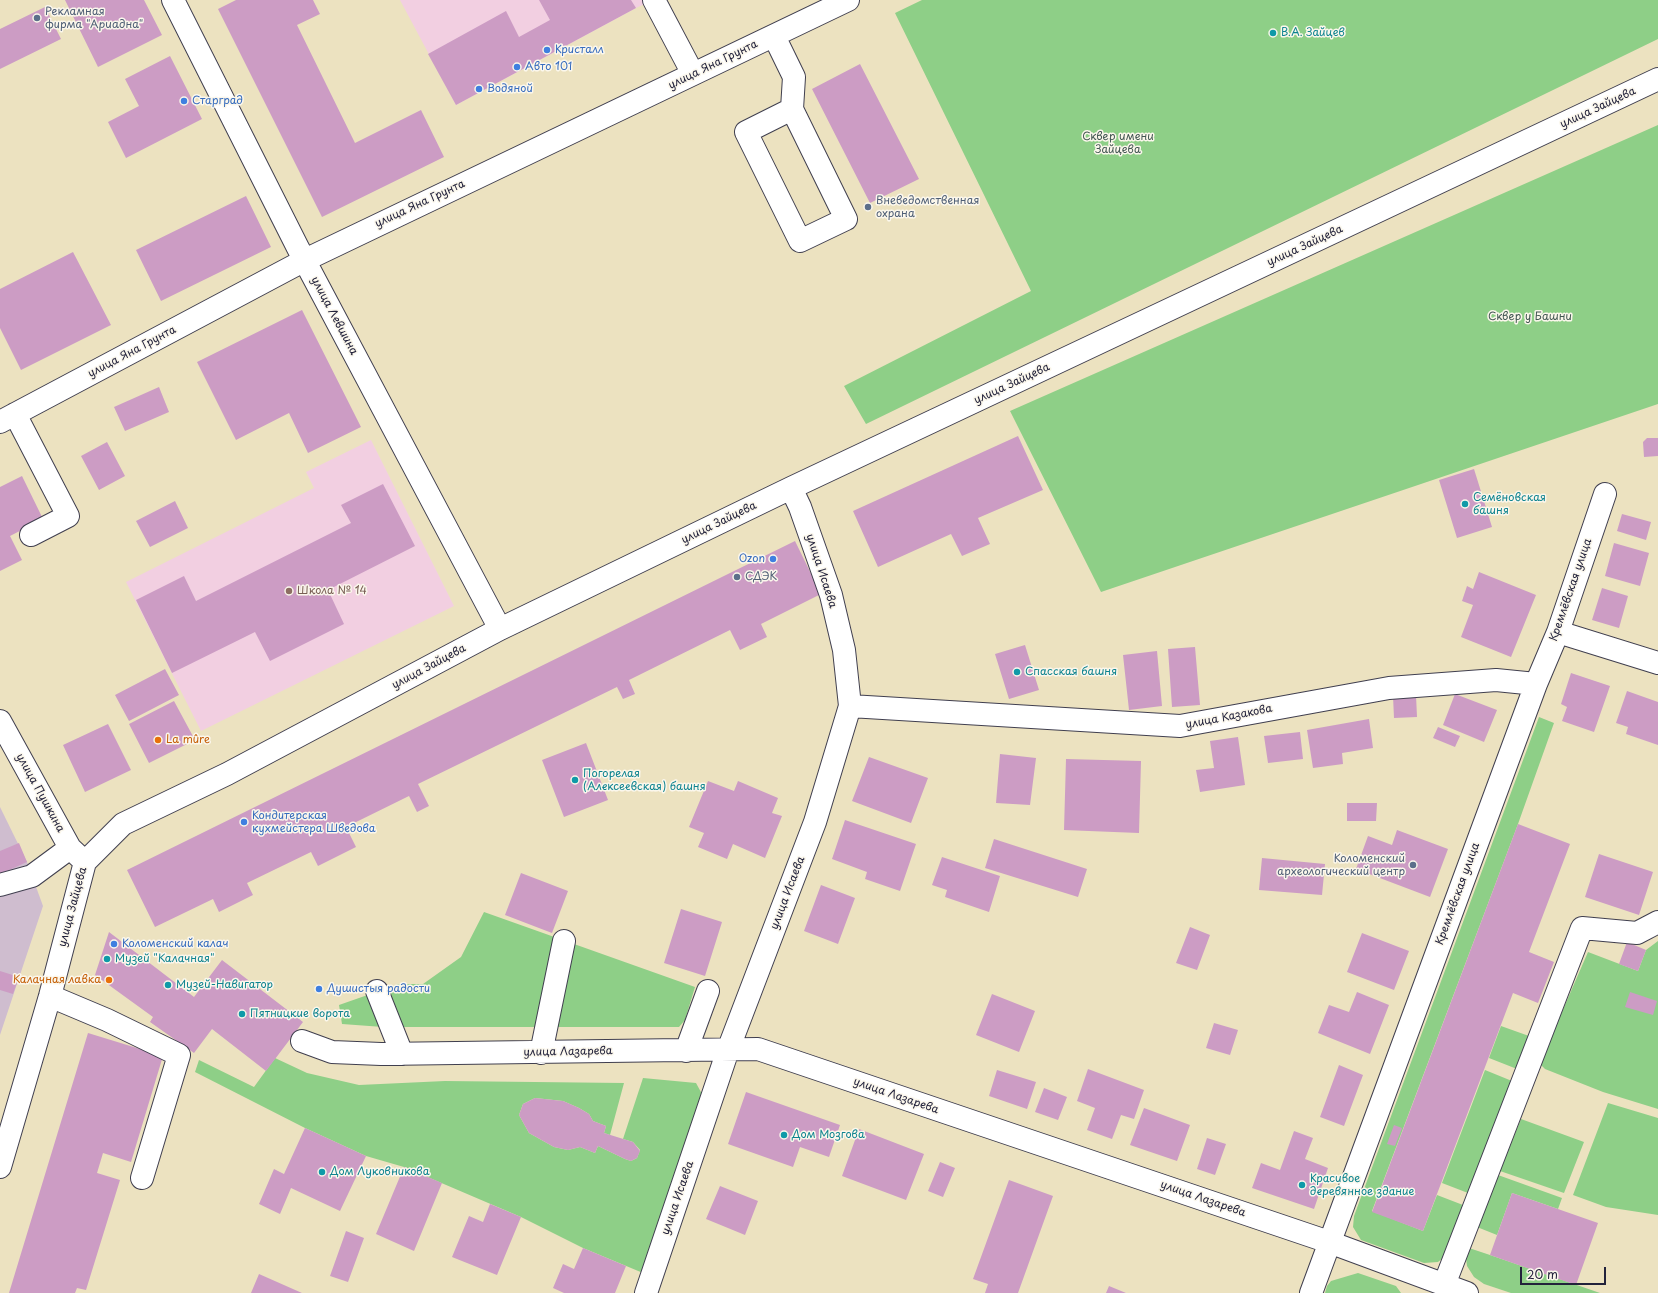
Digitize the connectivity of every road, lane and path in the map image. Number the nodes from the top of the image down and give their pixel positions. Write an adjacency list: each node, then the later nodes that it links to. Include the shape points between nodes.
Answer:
1 (173, 0): 8 (street, улица Левшина)
2 (654, 0): 5 (street)
3 (848, 0): 4 (street, улица Яна Грунта)
4 (774, 36): 5 (street, улица Яна Грунта); 7 (street, via 794,77)
5 (694, 74): 8 (street, улица Яна Грунта)
6 (1658, 79): 10 (street, улица Зайцева)
7 (792, 109): 7 (street, via 846,219 800,241 746,132)
8 (304, 260): 9 (street, улица Яна Грунта); 13 (street, улица Левшина)
9 (8, 418): 12 (street, via 68,516)
10 (791, 488): 13 (street, улица Зайцева); 17 (street, улица Исаева, via 831,595 844,650)
11 (1605, 494): 14 (street, Кремлёвская улица)
12 (31, 535)
13 (500, 629): 19 (street, улица Зайцева, via 227,774 123,824)
14 (1558, 632): 15 (street); 16 (street, Кремлёвская улица)
15 (1658, 663)
16 (1536, 684): 17 (street, улица Казакова, via 1496,680 1389,688 1180,726); 33 (street, Кремлёвская улица)
17 (850, 706): 27 (street, улица Исаева, via 815,822)
18 (0, 721): 19 (street, улица Пушкина)
19 (78, 855): 20 (street, via 32,876); 25 (street, улица Зайцева)
20 (0, 885)
21 (1658, 922): 34 (street, via 1637,933 1582,928)
22 (564, 941): 29 (street)
23 (377, 991): 30 (street)
24 (708, 991): 28 (street)
25 (50, 996): 31 (street, улица Зайцева); 32 (street, via 107,1020 178,1055)
26 (302, 1041): 30 (street, улица Лазарева, via 332,1052)
27 (728, 1050): 28 (street, улица Лазарева); 33 (street, улица Лазарева, via 758,1049); 35 (street, улица Исаева)
28 (686, 1051): 29 (street, улица Лазарева)
29 (541, 1053): 30 (street, улица Лазарева)
30 (402, 1054)
31 (0, 1167)
32 (142, 1178)
33 (1329, 1242): 34 (street, улица Лазарева); 36 (street, Кремлёвская улица)
34 (1444, 1285): 37 (street, улица Лазарева)
35 (646, 1293)
36 (1311, 1293)
37 (1466, 1293)

